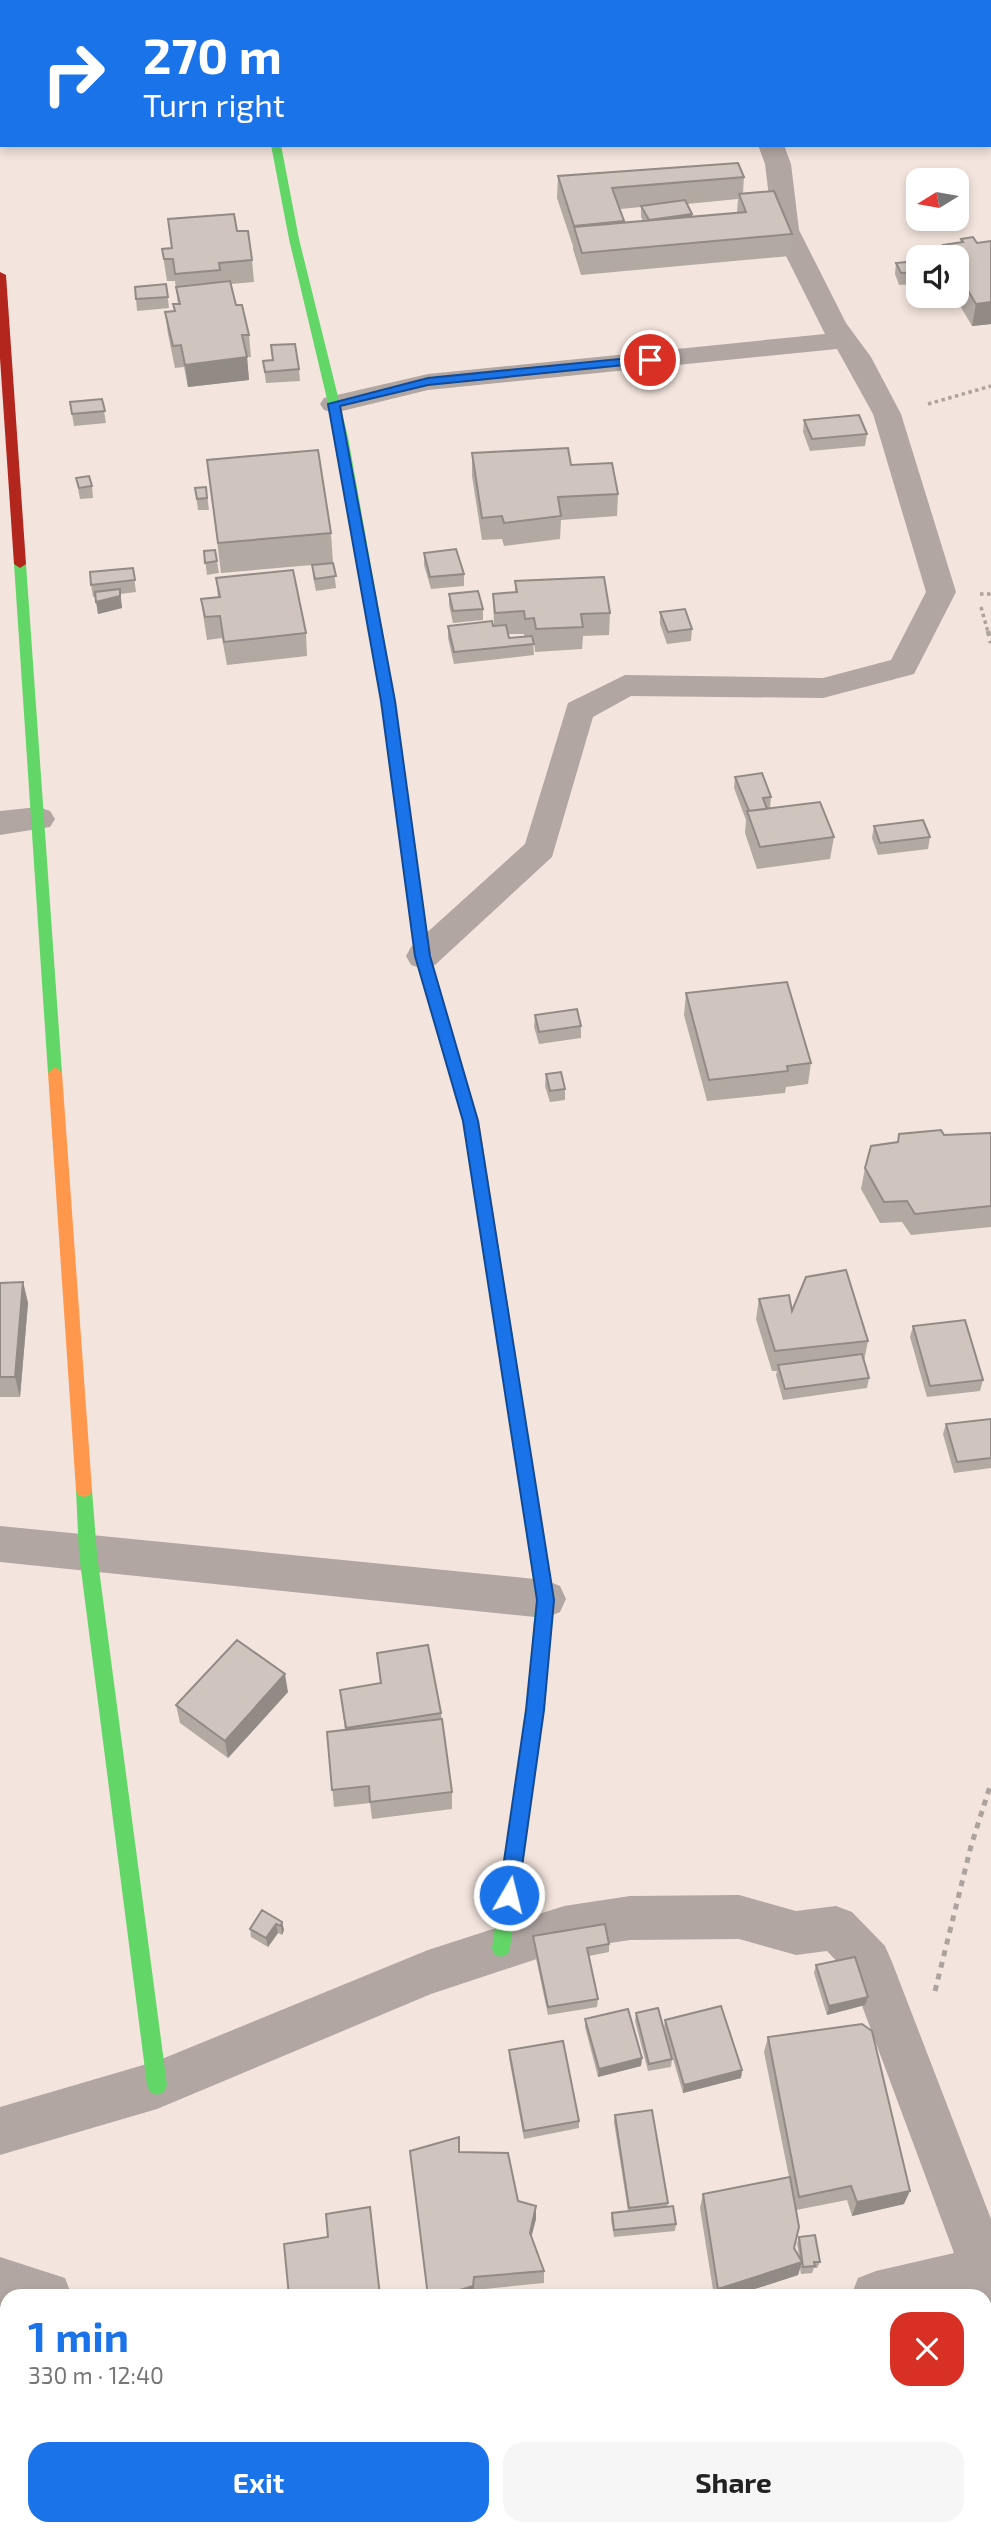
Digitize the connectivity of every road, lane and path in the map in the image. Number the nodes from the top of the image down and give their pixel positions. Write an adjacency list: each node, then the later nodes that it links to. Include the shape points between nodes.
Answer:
1 (276, 147): 6 (street)
2 (772, 147): 4 (street, via 786,230)
3 (0, 275): 10 (street)
4 (844, 340): 6 (street, via 428,382); 7 (street)
5 (991, 386): 7 (path)
6 (334, 404): 12 (street, via 388,701)
7 (887, 414): 12 (street, via 941,592 903,667 823,688 625,685 579,711 540,849)
8 (978, 594): 9 (path)
9 (991, 643)
10 (38, 819): 11 (street); 14 (street)
11 (0, 823)
12 (423, 956): 15 (street, via 471,1121)
13 (0, 1544): 14 (street)
14 (88, 1554): 15 (street); 19 (street)
15 (545, 1600): 17 (street, via 535,1710)
16 (991, 1783): 18 (path)
17 (501, 1948): 19 (street, via 428,1973); 21 (street, via 564,1928 630,1918 739,1917 796,1933 836,1927 869,1962)
18 (933, 1999)
19 (157, 2084): 20 (street)
20 (0, 2131)
21 (988, 2270): 22 (street); 23 (street)
22 (906, 2289)
23 (988, 2289)

